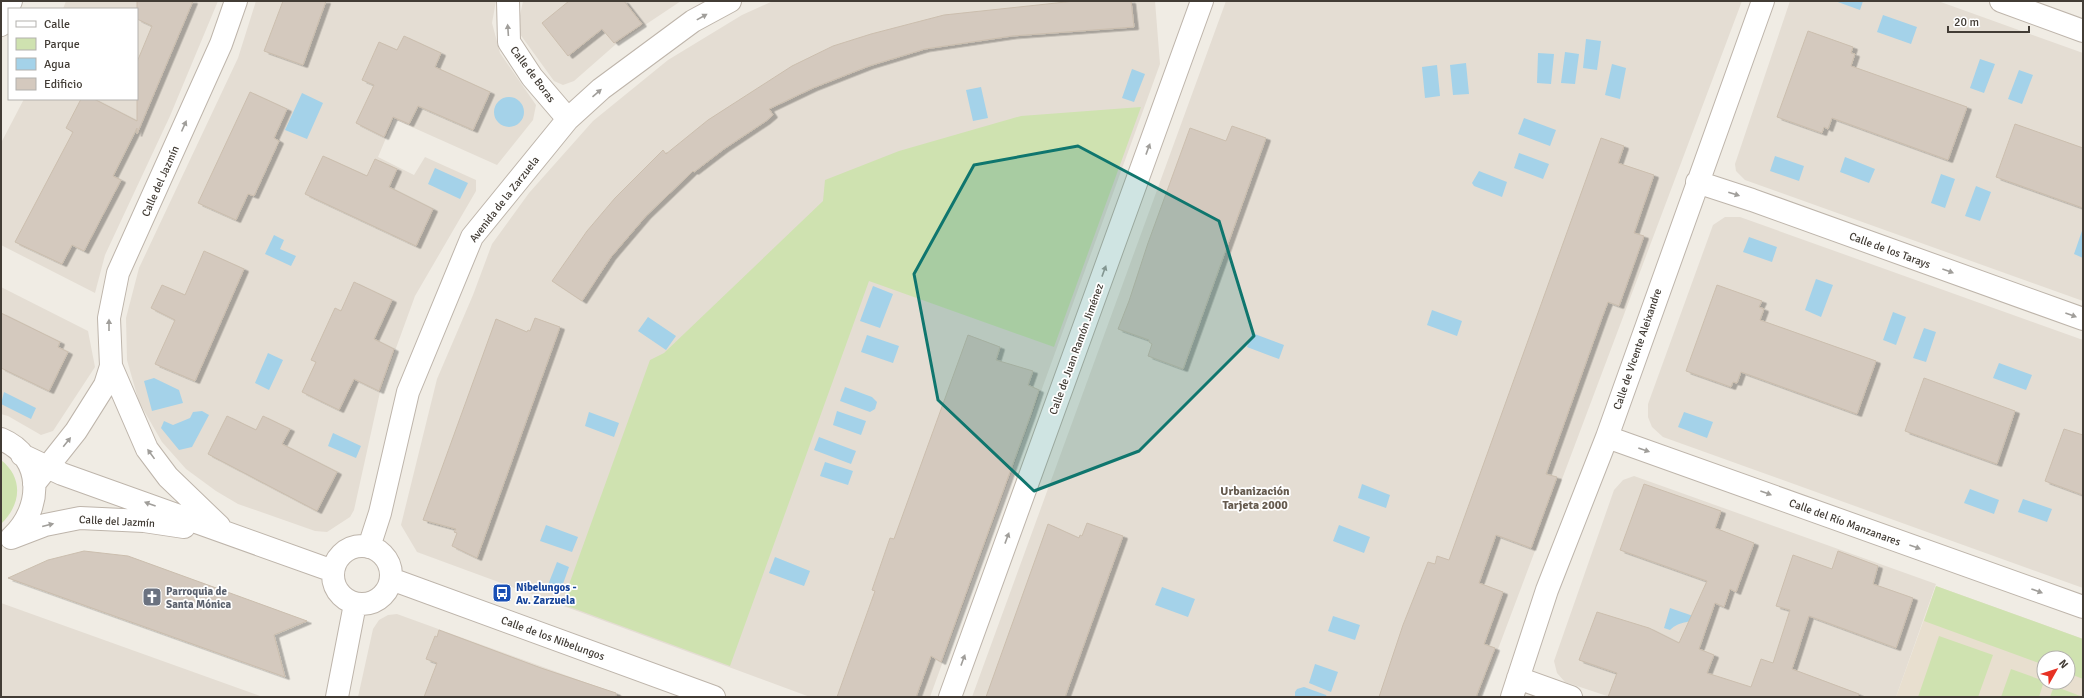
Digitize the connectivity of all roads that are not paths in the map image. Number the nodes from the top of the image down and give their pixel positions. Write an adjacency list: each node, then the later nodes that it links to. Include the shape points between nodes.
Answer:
1 (236, 1): 13 (street, Calle del Jazmín, one-way to 1, via 109,318 118,273 221,44)
2 (508, 1): 10 (street, Calle de Boras, one-way to 2, via 532,77 509,42)
3 (730, 1): 10 (street, Avenida de la Zarzuela, one-way to 3, via 602,89 693,21)
4 (1202, 1): 27 (street, Calle de Juan Ramón Jiménez, one-way to 4)
5 (1763, 1): 11 (street, Calle de Vicente Aleixandre)
6 (2001, 1): 9 (street)
7 (8, 8): 8 (street)
8 (1, 25)
9 (2083, 31)
10 (568, 119): 19 (street, Avenida de la Zarzuela, via 472,237 408,392 380,512)
11 (1697, 182): 12 (street, Calle de los Tarays, one-way to 12); 14 (street, Calle de Vicente Aleixandre)
12 (2083, 319)
13 (111, 366): 16 (street, Calle del Jazmín, one-way to 13, via 76,431 105,385); 17 (street, Calle del Jazmín, one-way to 13, via 168,477 147,449)
14 (1607, 437): 23 (street, Calle del Río Manzanares, one-way to 23); 24 (street, Calle de Vicente Aleixandre, via 1548,590)
15 (1, 439): 16 (street, via 22,455 30,468)
16 (41, 476): 17 (street, Calle del Jazmín, one-way to 16); 18 (street, via 30,514 22,528)
17 (226, 532): 18 (street, Calle del Jazmín, one-way to 17, via 45,525 80,518 144,521); 20 (street, Calle del Jazmín)
18 (6, 541)
19 (369, 547): 20 (street, via 354,547 340,556); 21 (street, via 383,554 390,564)
20 (333, 571): 22 (street, via 334,586 343,598)
21 (391, 579): 22 (street, via 386,594 373,603); 26 (street, Calle de los Nibelungos)
22 (355, 604): 25 (street)
23 (2083, 607)
24 (1515, 688): 28 (street)
25 (337, 697)
26 (714, 697)
27 (950, 697)
28 (1571, 697)

